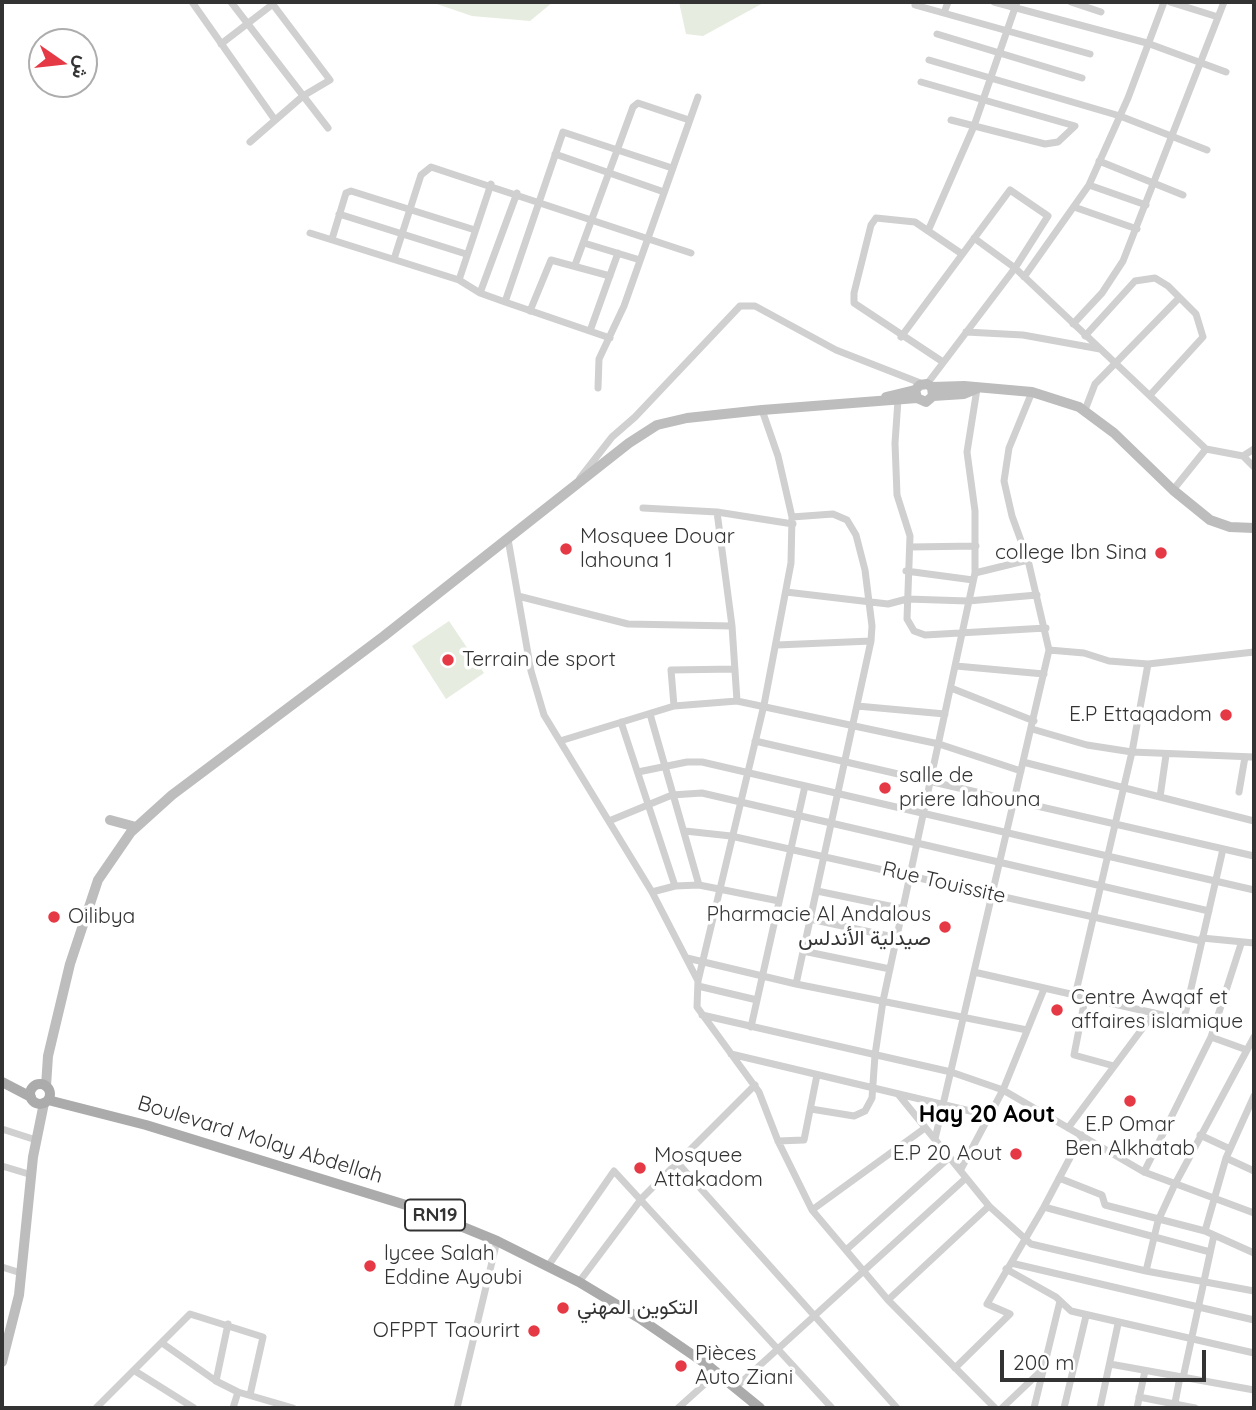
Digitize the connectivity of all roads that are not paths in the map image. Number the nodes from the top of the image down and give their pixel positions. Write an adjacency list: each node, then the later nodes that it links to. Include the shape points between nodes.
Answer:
1 (192, 2): 19 (street)
2 (231, 2): 15 (street)
3 (948, 2): 13 (street)
4 (994, 2): 10 (street)
5 (1071, 2): 12 (street)
6 (1164, 2): 18 (street)
7 (1170, 2): 14 (street)
8 (1224, 2): 14 (street)
9 (272, 3): 15 (street); 28 (street, via 330,80)
10 (1016, 4): 16 (street); 18 (street, via 1096,32)
11 (915, 5): 13 (street)
12 (1101, 12)
13 (944, 13): 16 (street)
14 (1218, 17): 23 (street)
15 (248, 24): 19 (street); 28 (street)
16 (1007, 30): 20 (street); 21 (street)
17 (937, 34): 20 (street)
18 (1147, 43): 23 (street); 31 (street)
19 (221, 44): 32 (street)
20 (999, 54): 25 (street); 26 (street)
21 (1090, 54)
22 (929, 60): 25 (street)
23 (1201, 64): 24 (street); 37 (street)
24 (1226, 72)
25 (991, 77): 30 (street); 31 (street)
26 (1082, 78)
27 (921, 82): 30 (street)
28 (303, 96): 32 (street); 36 (street)
29 (698, 97): 33 (street)
30 (983, 100): 35 (street); 35 (street, via 1075,125 1058,142 1045,144)
31 (1120, 116): 37 (street); 42 (street)
32 (275, 120): 38 (street)
33 (689, 120): 39 (street, via 638,103); 43 (street)
34 (951, 120): 35 (street)
35 (974, 125): 59 (street)
36 (328, 128)
37 (1173, 135): 40 (street); 45 (street)
38 (250, 142)
39 (618, 149): 41 (street, via 565,132); 43 (street); 44 (street)
40 (1207, 150)
41 (555, 154): 44 (street); 51 (street)
42 (1099, 161): 45 (street); 47 (street)
43 (672, 168): 48 (street)
44 (609, 172): 48 (street); 56 (street)
45 (1155, 183): 50 (street); 52 (street)
46 (491, 184): 49 (street); 54 (street, via 432,167 421,175); 58 (street)
47 (1089, 185): 52 (street); 53 (street)
48 (664, 192): 62 (street)
49 (517, 193): 51 (street); 77 (street)
50 (1183, 194)
51 (540, 201): 56 (street); 79 (street)
52 (1146, 205): 57 (street)
53 (1074, 206): 57 (street); 75 (street)
54 (410, 209): 55 (street, via 351,191 346,193); 58 (street); 61 (street)
55 (339, 214): 61 (street); 64 (street)
56 (593, 219): 62 (street); 65 (street)
57 (1137, 229): 81 (street, via 1114,276)
58 (475, 230): 68 (street)
59 (928, 231): 69 (street); 85 (street, via 901,219 876,218 870,225 854,303)
60 (310, 233): 64 (street)
61 (402, 234): 68 (street); 70 (street)
62 (648, 238): 67 (street); 71 (street)
63 (974, 238): 69 (street); 73 (street); 73 (street, via 1010,190 1048,216)
64 (332, 239): 70 (street)
65 (584, 243): 66 (street); 72 (street)
66 (618, 253): 71 (street); 74 (street)
67 (691, 253)
68 (466, 254): 76 (street)
69 (962, 254): 85 (street)
70 (394, 259): 76 (street)
71 (640, 260): 86 (street)
72 (575, 265): 74 (street); 80 (street, via 551,260)
73 (1016, 268): 75 (street); 83 (street)
74 (610, 276): 82 (street)
75 (1024, 277): 81 (street)
76 (459, 280): 77 (street)
77 (480, 293): 79 (street)
78 (1179, 298): 84 (street, via 1156,278 1135,281); 89 (street); 94 (street, via 1201,321 1203,337)
79 (505, 302): 80 (street)
80 (530, 311): 82 (street)
81 (1073, 324): 84 (street)
82 (590, 331): 86 (street)
83 (966, 332): 87 (street, via 1023,335); 88 (street)
84 (1085, 336): 87 (street)
85 (901, 337): 88 (street)
86 (610, 338): 90 (street, via 598,362)
87 (1101, 349): 89 (street)
88 (943, 362): 92 (street)
89 (1117, 364): 94 (street); 98 (street, via 1095,384)
90 (598, 388)
91 (977, 389): 92 (main road, via 964,394); 93 (main road); 110 (street, via 967,462)
92 (925, 390): 95 (main road); 96 (main road); 104 (street, via 836,350 755,306 740,306 612,437)
93 (1032, 392): 98 (main road); 112 (street, via 1003,471 1012,516)
94 (1151, 394): 99 (street)
95 (883, 399): 96 (main road); 97 (main road)
96 (898, 400): 111 (street, via 897,495)
97 (762, 410): 104 (main road, via 657,425); 107 (street)
98 (1085, 410): 103 (main road)
99 (1206, 449): 101 (street); 103 (street)
100 (1254, 449): 101 (street)
101 (1244, 456): 102 (street)
102 (1254, 467)
103 (1172, 490): 108 (main road, via 1218,524)
104 (570, 491): 109 (main road)
105 (643, 509): 106 (street)
106 (717, 512): 107 (street); 121 (street)
107 (792, 520): 115 (street); 120 (street, via 814,513 848,520 860,548)
108 (1254, 528)
109 (508, 540): 117 (street); 171 (main road)
110 (976, 546): 111 (street); 114 (street)
111 (910, 547): 113 (street)
112 (1028, 560): 114 (street); 116 (street)
113 (906, 571): 114 (street); 118 (street)
114 (974, 576): 119 (street)
115 (786, 592): 120 (street); 125 (street)
116 (1037, 595): 119 (street); 122 (street)
117 (518, 596): 121 (street, via 628,624); 143 (street, via 536,690)
118 (907, 600): 119 (street); 120 (street); 123 (street, via 907,619 914,631)
119 (968, 601): 123 (street)
120 (869, 603): 124 (street)
121 (732, 626): 130 (street)
122 (1046, 628): 123 (street); 126 (street)
123 (962, 634): 129 (street)
124 (871, 641): 125 (street); 136 (street)
125 (777, 645): 134 (street)
126 (1049, 650): 128 (street); 131 (street)
127 (1254, 652): 128 (street)
128 (1148, 664): 145 (street)
129 (956, 666): 131 (street); 132 (street)
130 (735, 669): 133 (street); 135 (street, via 671,670)
131 (1044, 674): 141 (street)
132 (951, 688): 138 (street); 141 (street)
133 (737, 701): 134 (street); 135 (street)
134 (764, 705): 140 (street); 142 (street)
135 (674, 706): 137 (street)
136 (857, 706): 138 (street); 140 (street)
137 (650, 714): 139 (street); 150 (street)
138 (945, 714): 144 (street)
139 (621, 722): 143 (street); 152 (street)
140 (853, 725): 144 (street); 148 (street)
141 (1033, 725): 145 (street, via 1087,745); 149 (street)
142 (755, 740): 148 (street); 153 (street)
143 (560, 741): 167 (street)
144 (939, 744): 151 (street); 154 (street)
145 (1132, 752): 146 (street); 156 (street)
146 (1166, 755): 147 (street); 160 (street)
147 (1250, 757): 157 (street)
148 (845, 762): 154 (street); 158 (street)
149 (1023, 762): 151 (street); 156 (street)
150 (665, 766): 152 (street); 153 (street, via 702,762); 159 (street)
151 (1020, 771): 161 (street)
152 (638, 772): 163 (street)
153 (747, 773): 155 (street); 162 (street)
154 (931, 781): 161 (street); 164 (street)
155 (805, 786): 158 (street); 165 (street)
156 (1123, 786): 160 (street); 169 (street)
157 (1239, 792)
158 (838, 794): 164 (street); 170 (street)
159 (673, 795): 162 (street, via 694,792); 163 (street); 172 (street)
160 (1160, 797): 168 (street)
161 (1013, 800): 169 (street); 173 (street)
162 (741, 802): 165 (street); 174 (street)
163 (649, 803): 167 (street); 186 (street)
164 (923, 813): 173 (street); 175 (street)
165 (799, 816): 170 (street); 176 (street)
166 (110, 820): 171 (main road)
167 (609, 821): 190 (street)
168 (1254, 821)
169 (1114, 822): 177 (street); 178 (street)
170 (831, 823): 175 (street); 179 (street)
171 (136, 827): 233 (main road, via 106,865 85,914)
172 (685, 831): 174 (street, Rue Touissite); 185 (street)
173 (1005, 831): 178 (street); 181 (street)
174 (731, 835): 176 (street, Rue Touissite); 187 (street)
175 (917, 842): 181 (street); 182 (street)
176 (792, 848): 179 (street, Rue Touissite); 192 (street)
177 (1223, 849): 180 (street); 183 (street)
178 (1107, 854): 183 (street); 184 (street)
179 (824, 856): 182 (street, Rue Touissite); 189 (street)
180 (1254, 856)
181 (999, 860): 184 (street); 191 (street)
182 (909, 875): 191 (street, Rue Touissite); 193 (street)
183 (1216, 881): 188 (street); 194 (street)
184 (1099, 884): 194 (street); 195 (street)
185 (699, 885): 186 (street); 187 (street)
186 (675, 886): 190 (street)
187 (719, 888): 192 (street); 203 (street)
188 (1254, 890)
189 (817, 891): 193 (street); 196 (street)
190 (652, 892): 202 (street)
191 (991, 894): 195 (street, Rue Touissite); 205 (street)
192 (779, 901): 206 (street)
193 (904, 909): 197 (street)
194 (1209, 911): 198 (street)
195 (1092, 918): 198 (street, Rue Touissite); 210 (street)
196 (810, 919): 197 (street); 201 (street)
197 (898, 938): 204 (street)
198 (1201, 939): 200 (street, Rue Touissite); 217 (street)
199 (1254, 943): 200 (street, Rue Touissite)
200 (1241, 944): 219 (street)
201 (803, 951): 204 (street); 208 (street)
202 (687, 958): 203 (street); 207 (street)
203 (703, 962): 206 (street); 207 (street)
204 (890, 969): 213 (street)
205 (974, 972): 209 (street); 216 (street)
206 (762, 976): 208 (street); 212 (street)
207 (698, 984): 212 (street); 215 (street, via 697,1007)
208 (796, 984): 213 (street)
209 (1044, 989): 210 (street); 220 (street)
210 (1075, 996): 211 (street)
211 (1084, 999): 214 (street); 226 (street, via 1074,1055)
212 (757, 1000): 218 (street)
213 (883, 1001): 216 (street); 225 (street)
214 (1154, 1013): 217 (street); 226 (street)
215 (702, 1015): 218 (street); 224 (street)
216 (963, 1017): 220 (street); 227 (street)
217 (1184, 1018): 219 (street)
218 (751, 1027): 225 (street)
219 (1214, 1027): 221 (street)
220 (1027, 1030): 232 (street)
221 (1211, 1037): 223 (street); 254 (street)
222 (1254, 1037): 223 (street)
223 (1247, 1050): 243 (street)
224 (730, 1054): 228 (street); 230 (street)
225 (875, 1055): 227 (street); 231 (street)
226 (1114, 1066): 240 (street)
227 (951, 1072): 232 (street); 236 (street)
228 (817, 1075): 231 (street); 237 (street)
229 (5, 1083): 233 (main road, RN19)
230 (755, 1085): 246 (street); 250 (street)
231 (874, 1088): 234 (street); 237 (street, via 864,1111 854,1116)
232 (1003, 1090): 238 (street); 240 (street)
233 (41, 1094): 245 (main road); 270 (main road, Boulevard Molay Abdellah / RN19, via 433,1214)
234 (898, 1094): 236 (street); 239 (street)
235 (1254, 1096): 247 (street)
236 (944, 1104): 238 (street); 244 (street)
237 (811, 1109): 246 (street, via 804,1140)
238 (987, 1115): 253 (street)
239 (925, 1128): 244 (street); 263 (street)
240 (1068, 1128): 242 (street)
241 (2, 1129): 245 (street)
242 (1082, 1135): 254 (street); 257 (street)
243 (1200, 1135): 247 (street); 258 (street)
244 (935, 1139): 248 (street)
245 (36, 1140): 255 (main road)
246 (778, 1141): 263 (street)
247 (1230, 1149): 249 (street)
248 (950, 1157): 253 (street); 271 (street)
249 (1226, 1158): 252 (street); 260 (street)
250 (676, 1161): 259 (street); 286 (street)
251 (2, 1166): 255 (street)
252 (1253, 1167)
253 (961, 1169): 256 (street)
254 (1144, 1172): 258 (street)
255 (32, 1175): 279 (main road)
256 (967, 1178): 261 (street); 278 (street)
257 (1059, 1178): 262 (street); 265 (street, via 1103,1195 1104,1205)
258 (1174, 1185): 260 (street); 265 (street)
259 (642, 1198): 274 (street, via 614,1171); 281 (street); 294 (street)
260 (1215, 1200): 264 (street); 266 (street)
261 (989, 1206): 269 (street); 283 (street)
262 (1044, 1207): 268 (street); 269 (street)
263 (812, 1210): 271 (street)
264 (1254, 1213)
265 (1158, 1221): 266 (street); 268 (street)
266 (1205, 1231): 267 (street)
267 (1214, 1235): 272 (street); 273 (street)
268 (1153, 1239): 272 (street); 277 (street)
269 (1025, 1240): 275 (street); 277 (street)
270 (497, 1241): 274 (main road, Boulevard Molay Abdellah / RN19); 316 (street)
271 (846, 1250): 278 (street)
272 (1210, 1252): 280 (street)
273 (1254, 1253)
274 (548, 1266): 281 (main road, Boulevard Molay Abdellah / RN19)
275 (1008, 1266): 284 (street); 285 (street); 298 (street, via 987,1304 1010,1314)
276 (2, 1267): 279 (street)
277 (1146, 1271): 280 (street)
278 (864, 1272): 283 (street); 286 (street)
279 (21, 1273): 291 (main road)
280 (1204, 1280): 282 (street); 285 (street)
281 (579, 1282): 302 (main road, Boulevard Molay Abdellah / RN19)
282 (1254, 1291)
283 (888, 1300): 298 (street)
284 (1060, 1301): 287 (street); 299 (street)
285 (1197, 1308): 288 (street); 292 (street)
286 (815, 1316): 294 (street); 320 (street)
287 (1086, 1316): 290 (street); 324 (street)
288 (1254, 1320)
289 (228, 1324): 293 (street, via 190,1314); 304 (street); 308 (street, via 263,1337)
290 (1118, 1324): 292 (street); 297 (street)
291 (6, 1331): 296 (main road)
292 (1191, 1340): 295 (street); 303 (street)
293 (162, 1343): 300 (street); 304 (street)
294 (779, 1349): 305 (street); 319 (street)
295 (1254, 1353)
296 (2, 1362)
297 (1110, 1364): 301 (street); 325 (street)
298 (955, 1368): 321 (street)
299 (1043, 1369): 322 (street); 323 (street)
300 (135, 1371): 312 (street); 313 (street)
301 (1145, 1371): 303 (street); 309 (street)
302 (717, 1373): 305 (main road, Boulevard Molay Abdellah / RN19); 317 (street)
303 (1182, 1377): 306 (street); 311 (street)
304 (216, 1381): 307 (street)
305 (736, 1387): 318 (main road, Boulevard Molay Abdellah / RN19)
306 (1254, 1390)
307 (238, 1392): 308 (street); 314 (street)
308 (250, 1395): 310 (street)
309 (1139, 1397): 311 (street); 326 (street)
310 (275, 1405): 315 (street)
311 (1174, 1406): 327 (street)
312 (96, 1408)
313 (194, 1408)
314 (233, 1408)
315 (293, 1408)
316 (457, 1408)
317 (678, 1408)
318 (760, 1408)
319 (832, 1408)
320 (897, 1408)
321 (995, 1408)
322 (1002, 1408)
323 (1034, 1408)
324 (1064, 1408)
325 (1100, 1408)
326 (1137, 1408)
327 (1195, 1408)

